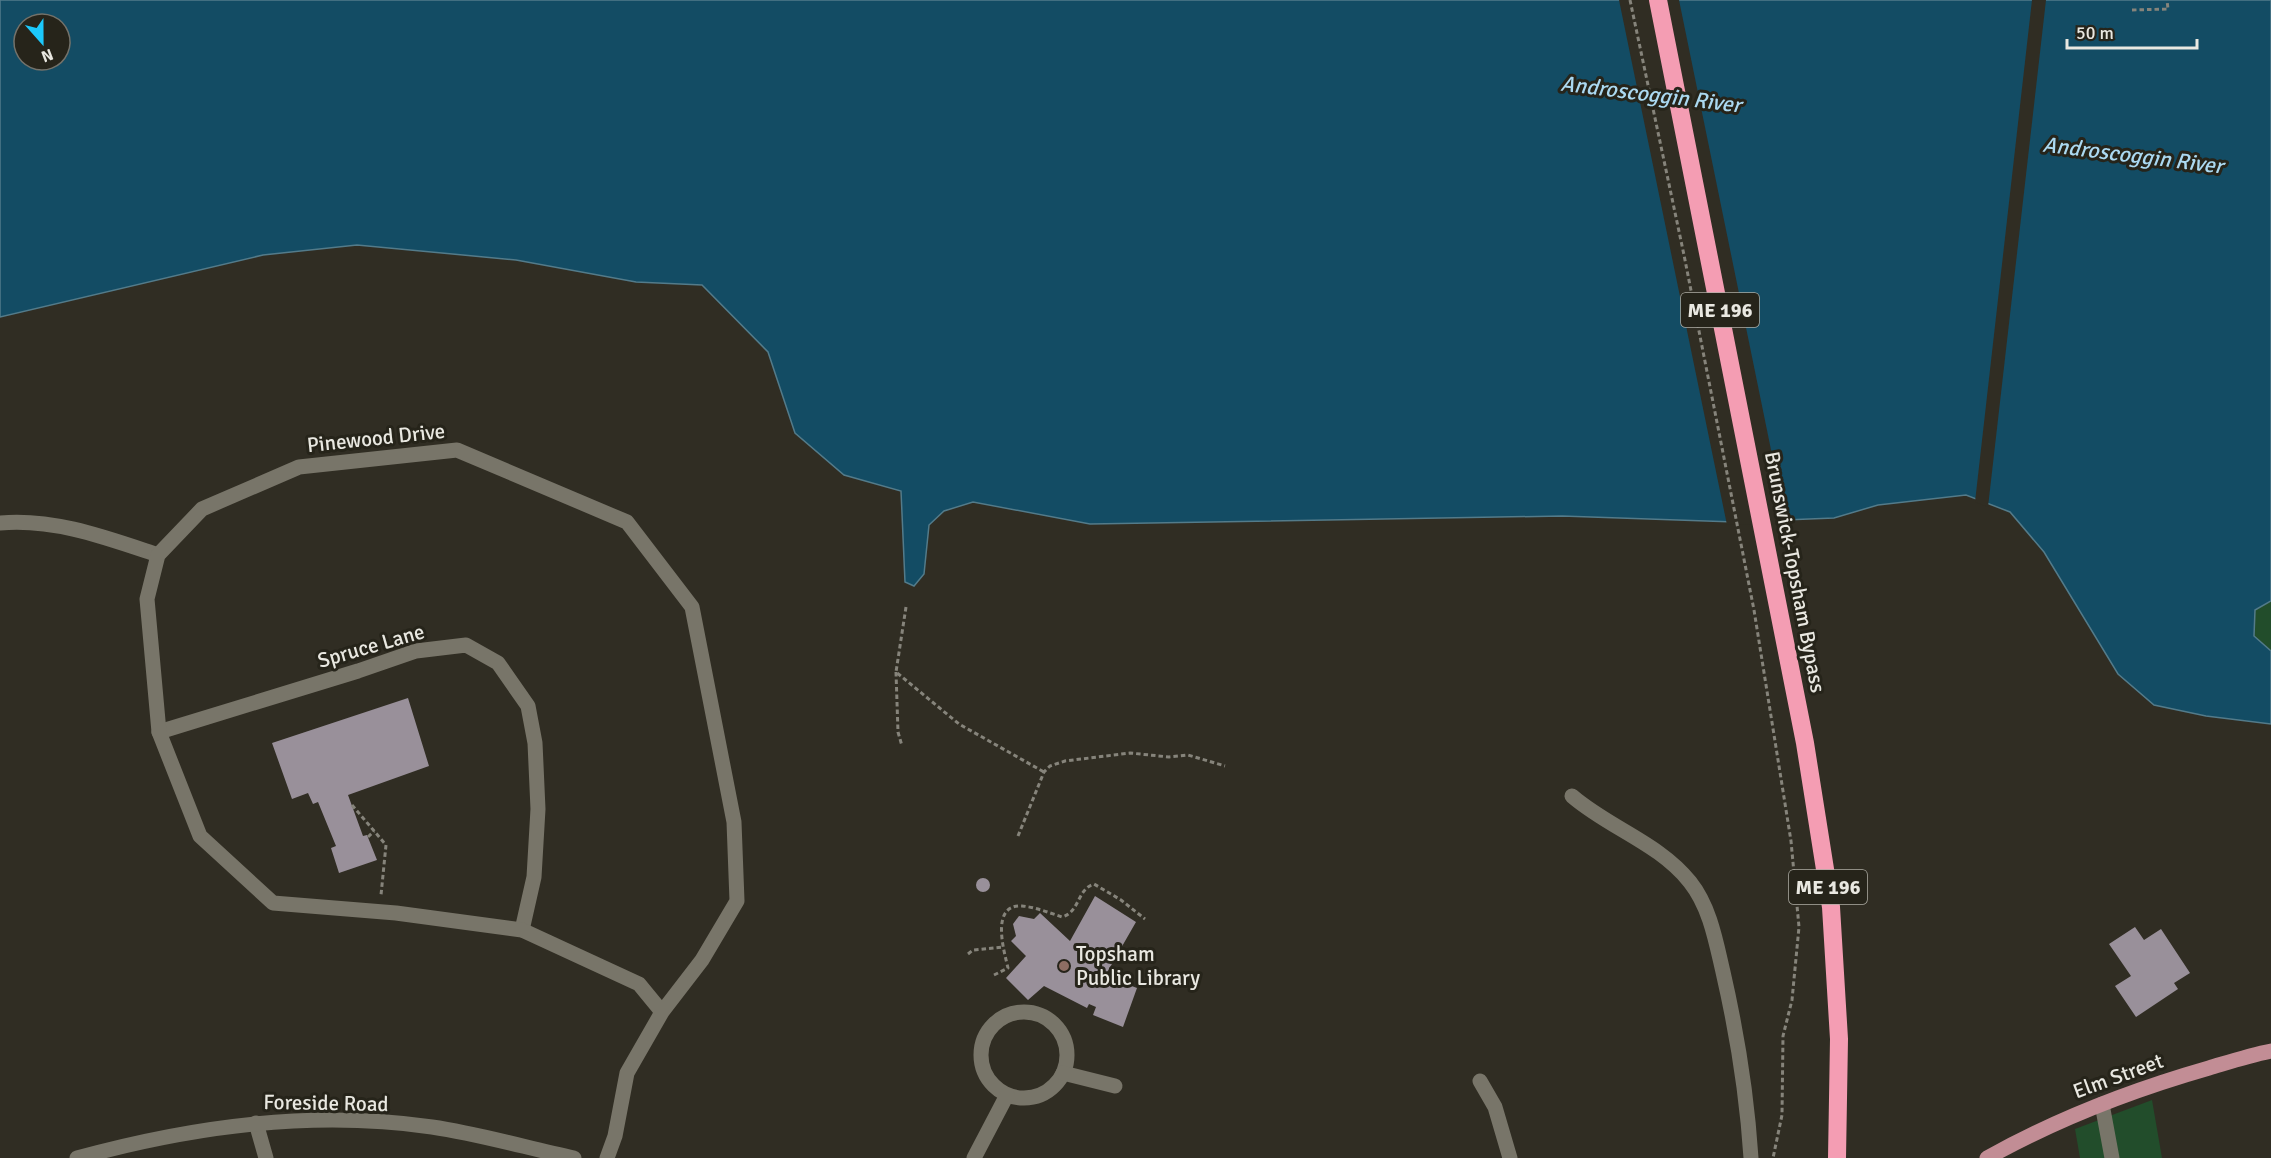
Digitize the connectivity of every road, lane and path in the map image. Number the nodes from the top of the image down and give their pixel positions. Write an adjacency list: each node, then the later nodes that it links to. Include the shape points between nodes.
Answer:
1 (1630, 0): 39 (path, via 1754,610 1791,841 1799,927 1792,1000 1783,1036 1782,1115)
2 (1658, 0): 40 (highway, Brunswick-Topsham Bypass / ME 196, via 1806,742 1831,907 1839,1039)
3 (2167, 0): 4 (path, via 2168,9)
4 (2132, 10)
5 (0, 524): 6 (street, via 24,521 56,525)
6 (158, 555): 9 (street, Pinewood Drive, via 147,599); 24 (street, Pinewood Drive, via 202,509 299,467 457,450 627,522 692,607 734,822 737,901 702,960)
7 (906, 607): 8 (path)
8 (896, 672): 10 (path); 12 (path, via 959,724)
9 (159, 732): 18 (street, Pinewood Drive, via 200,836 273,903); 20 (street, Spruce Lane, via 416,651 466,645 498,663 528,706 535,743 538,809 534,877)
10 (902, 746)
11 (1225, 766): 12 (path, via 1188,755 1130,753 1065,760)
12 (1044, 772): 16 (path)
13 (1572, 796): 38 (street, via 1668,859 1703,902 1738,1045)
14 (352, 805): 15 (path)
15 (374, 831): 17 (path); 18 (path, via 387,845)
16 (1018, 836)
17 (368, 837)
18 (379, 912): 20 (street, Pinewood Drive, via 393,919)
19 (1144, 919): 21 (path, via 1094,884 1083,892 1074,912 1062,917 1016,906 1001,922)
20 (522, 930): 24 (street, Pinewood Drive, via 639,984)
21 (1003, 947): 22 (path); 23 (path, via 1008,968)
22 (968, 954)
23 (994, 975)
24 (662, 1012): 35 (street, Pinewood Drive, via 627,1073)
25 (2271, 1051): 30 (main road, Elm Street, via 2179,1076)
26 (1063, 1073): 28 (street); 29 (street, via 1056,1084 1039,1094 1020,1098); 29 (street, via 1066,1046 1061,1032 1040,1015 1012,1013 990,1028 981,1052 987,1078)
27 (1480, 1081): 37 (street, via 1495,1107)
28 (1115, 1086)
29 (1007, 1095): 36 (street)
30 (2102, 1104): 41 (main road, Elm Street, via 2030,1134); 42 (street)
31 (256, 1123): 32 (street, Foreside Road, via 179,1133); 33 (street); 34 (street, Foreside Road, via 342,1121 432,1127)
32 (77, 1158)
33 (266, 1158)
34 (574, 1158)
35 (607, 1158)
36 (974, 1158)
37 (1510, 1158)
38 (1752, 1158)
39 (1773, 1158)
40 (1837, 1158)
41 (1987, 1158)
42 (2112, 1158)

